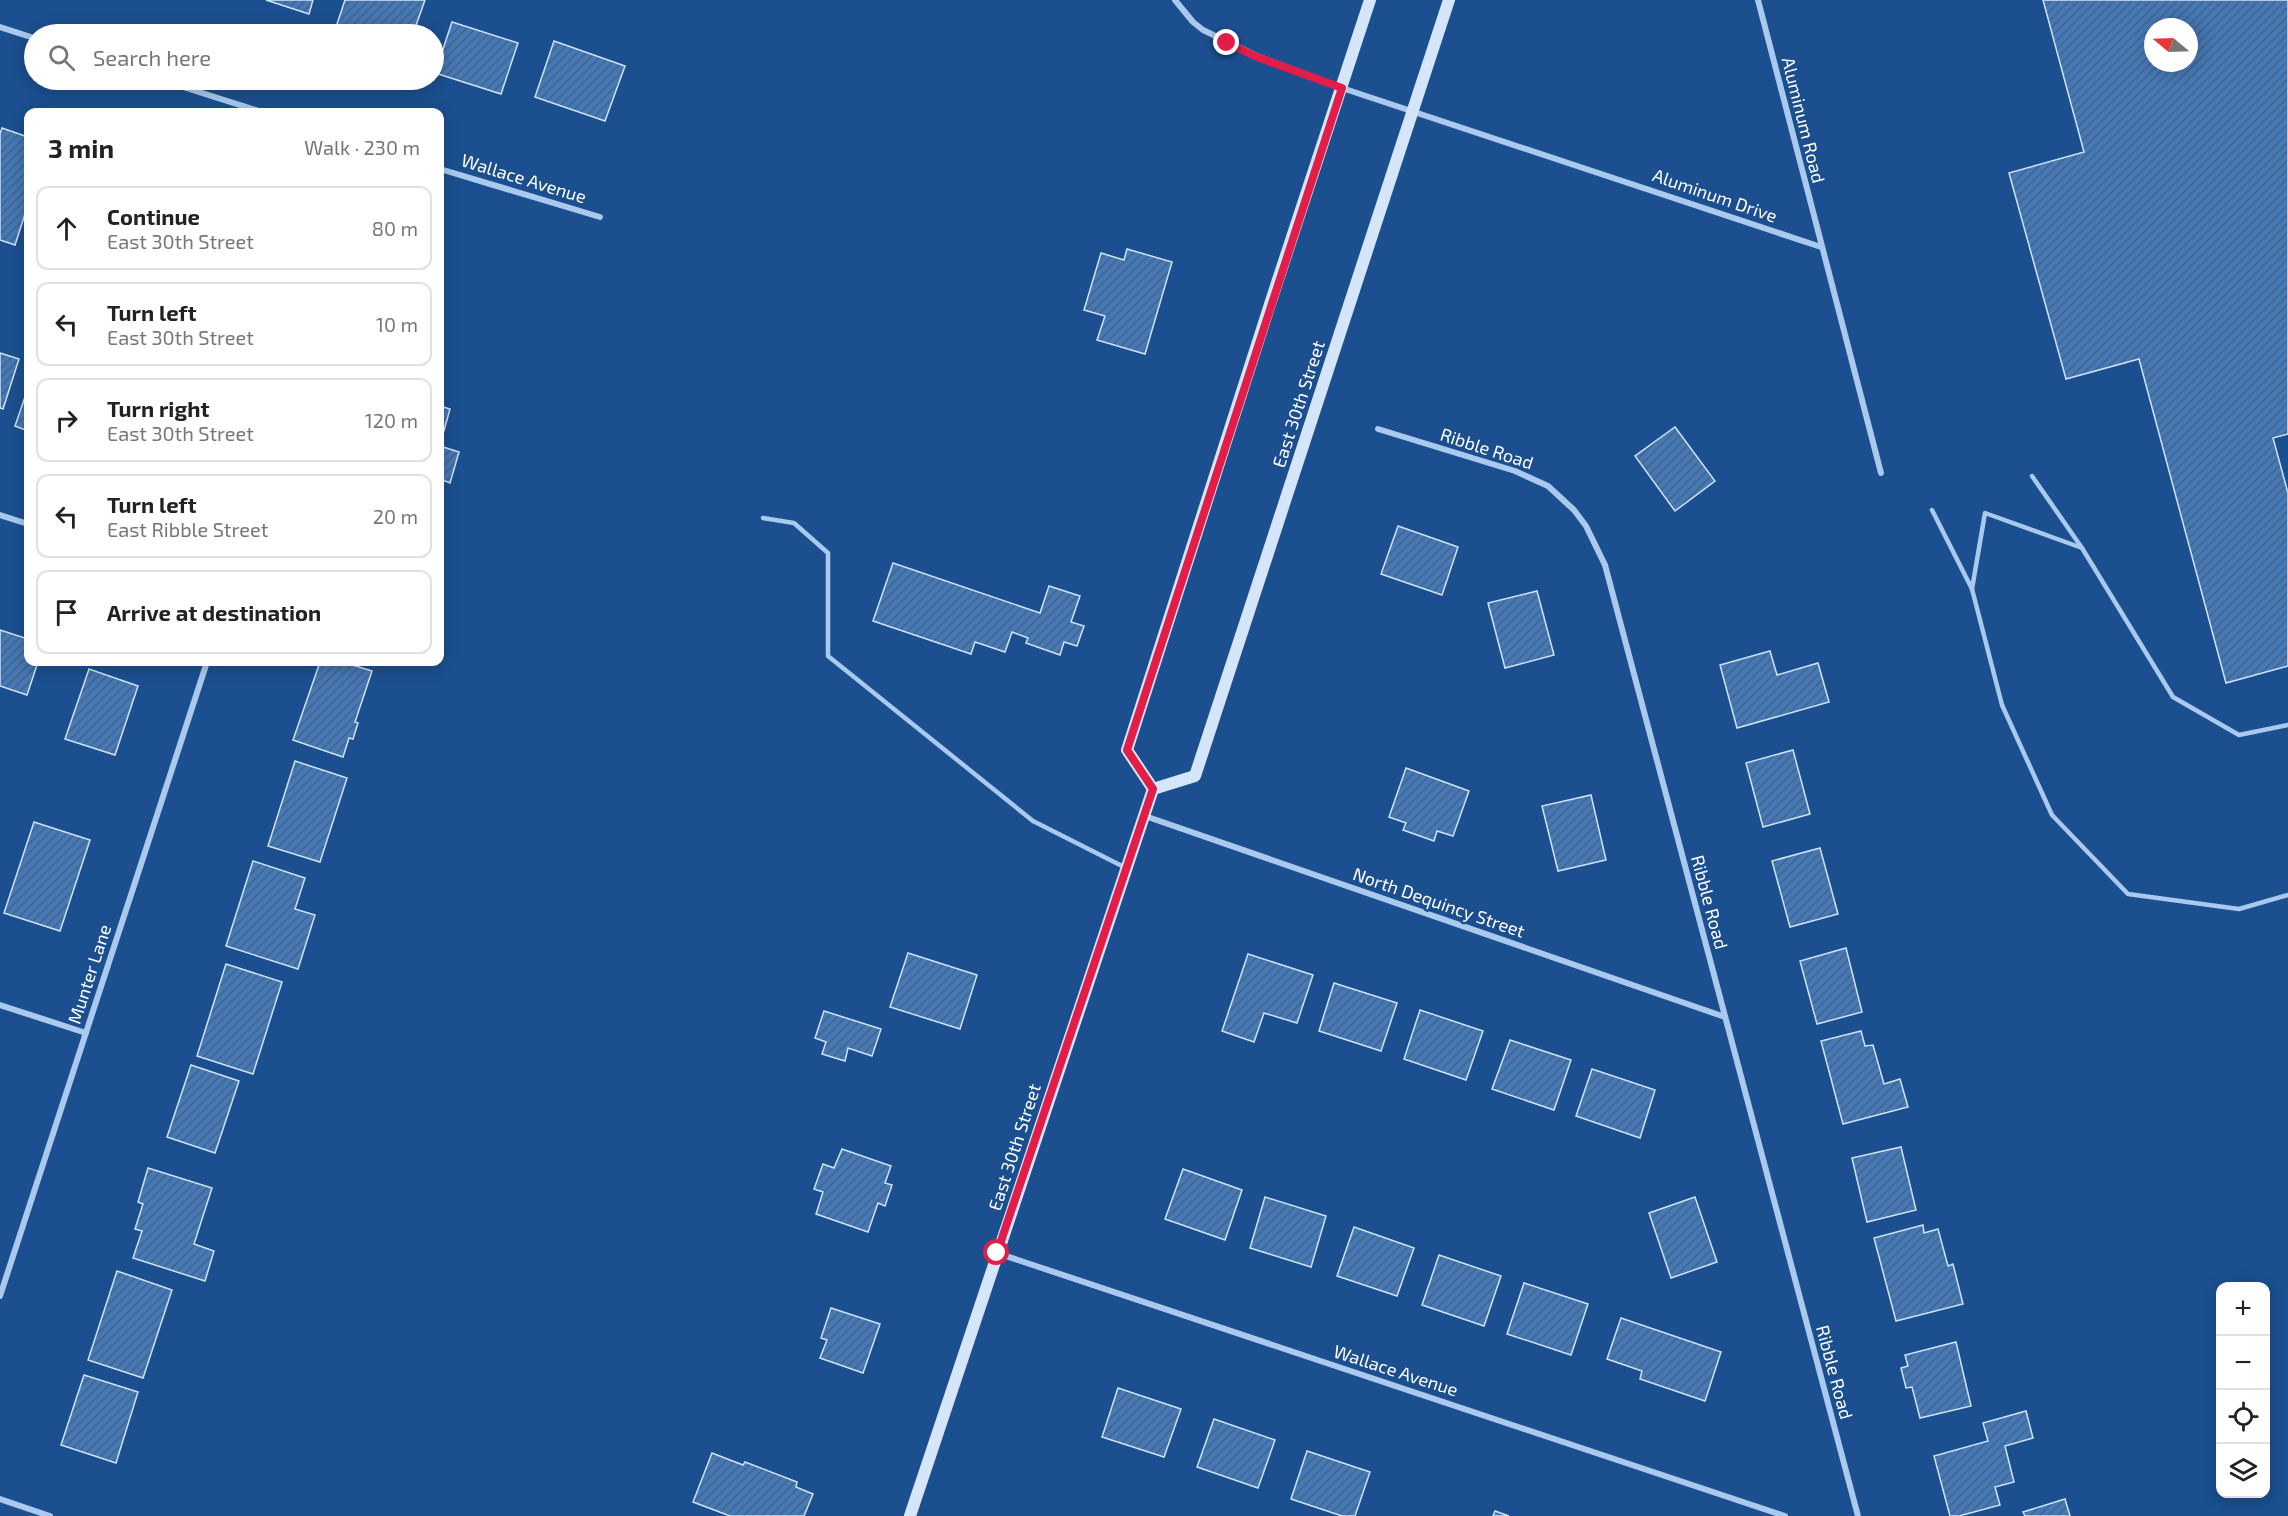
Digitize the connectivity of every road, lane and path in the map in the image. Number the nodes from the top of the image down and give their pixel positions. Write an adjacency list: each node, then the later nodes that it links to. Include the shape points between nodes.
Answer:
1 (1175, 0): 7 (street, Aluminum Drive, via 1193,22 1227,43)
2 (1370, 0): 7 (main road)
3 (1449, 0): 10 (main road, East 30th Street)
4 (1758, 0): 13 (street, Aluminum Road)
5 (0, 27): 6 (street)
6 (24, 35)
7 (1342, 88): 10 (street, Aluminum Drive); 25 (main road, via 1127,750)
8 (192, 90): 9 (street)
9 (249, 108)
10 (1413, 110): 13 (street, Aluminum Drive); 25 (main road, East 30th Street, via 1195,776)
11 (444, 170): 12 (street, Wallace Avenue)
12 (600, 217)
13 (1821, 247): 15 (street)
14 (1378, 429): 30 (street, Ribble Road, via 1532,477 1548,486 1586,526 1605,565)
15 (1881, 473)
16 (2032, 476): 21 (lane)
17 (1932, 510): 22 (lane)
18 (0, 515): 20 (street)
19 (763, 518): 27 (lane, via 794,523 828,553 828,656 1033,821)
20 (24, 523)
21 (2082, 548): 22 (lane, via 1985,513); 24 (lane, via 2173,696 2239,735)
22 (1972, 588): 28 (lane, via 2002,705 2052,815 2128,894 2239,909)
23 (206, 666): 31 (street, Munter Lane)
24 (2288, 725)
25 (1153, 789): 26 (main road, East 30th Street)
26 (1144, 815): 27 (main road, East 30th Street); 30 (street, North Dequincy Street)
27 (1126, 868): 32 (main road, East 30th Street)
28 (2288, 895)
29 (0, 1005): 31 (street)
30 (1725, 1017): 38 (street, Ribble Road)
31 (86, 1033): 33 (street, Munter Lane)
32 (997, 1253): 36 (main road, East 30th Street); 37 (street, Wallace Avenue)
33 (0, 1296)
34 (0, 1499): 35 (street)
35 (50, 1516)
36 (910, 1516)
37 (1785, 1516)
38 (1858, 1516)

